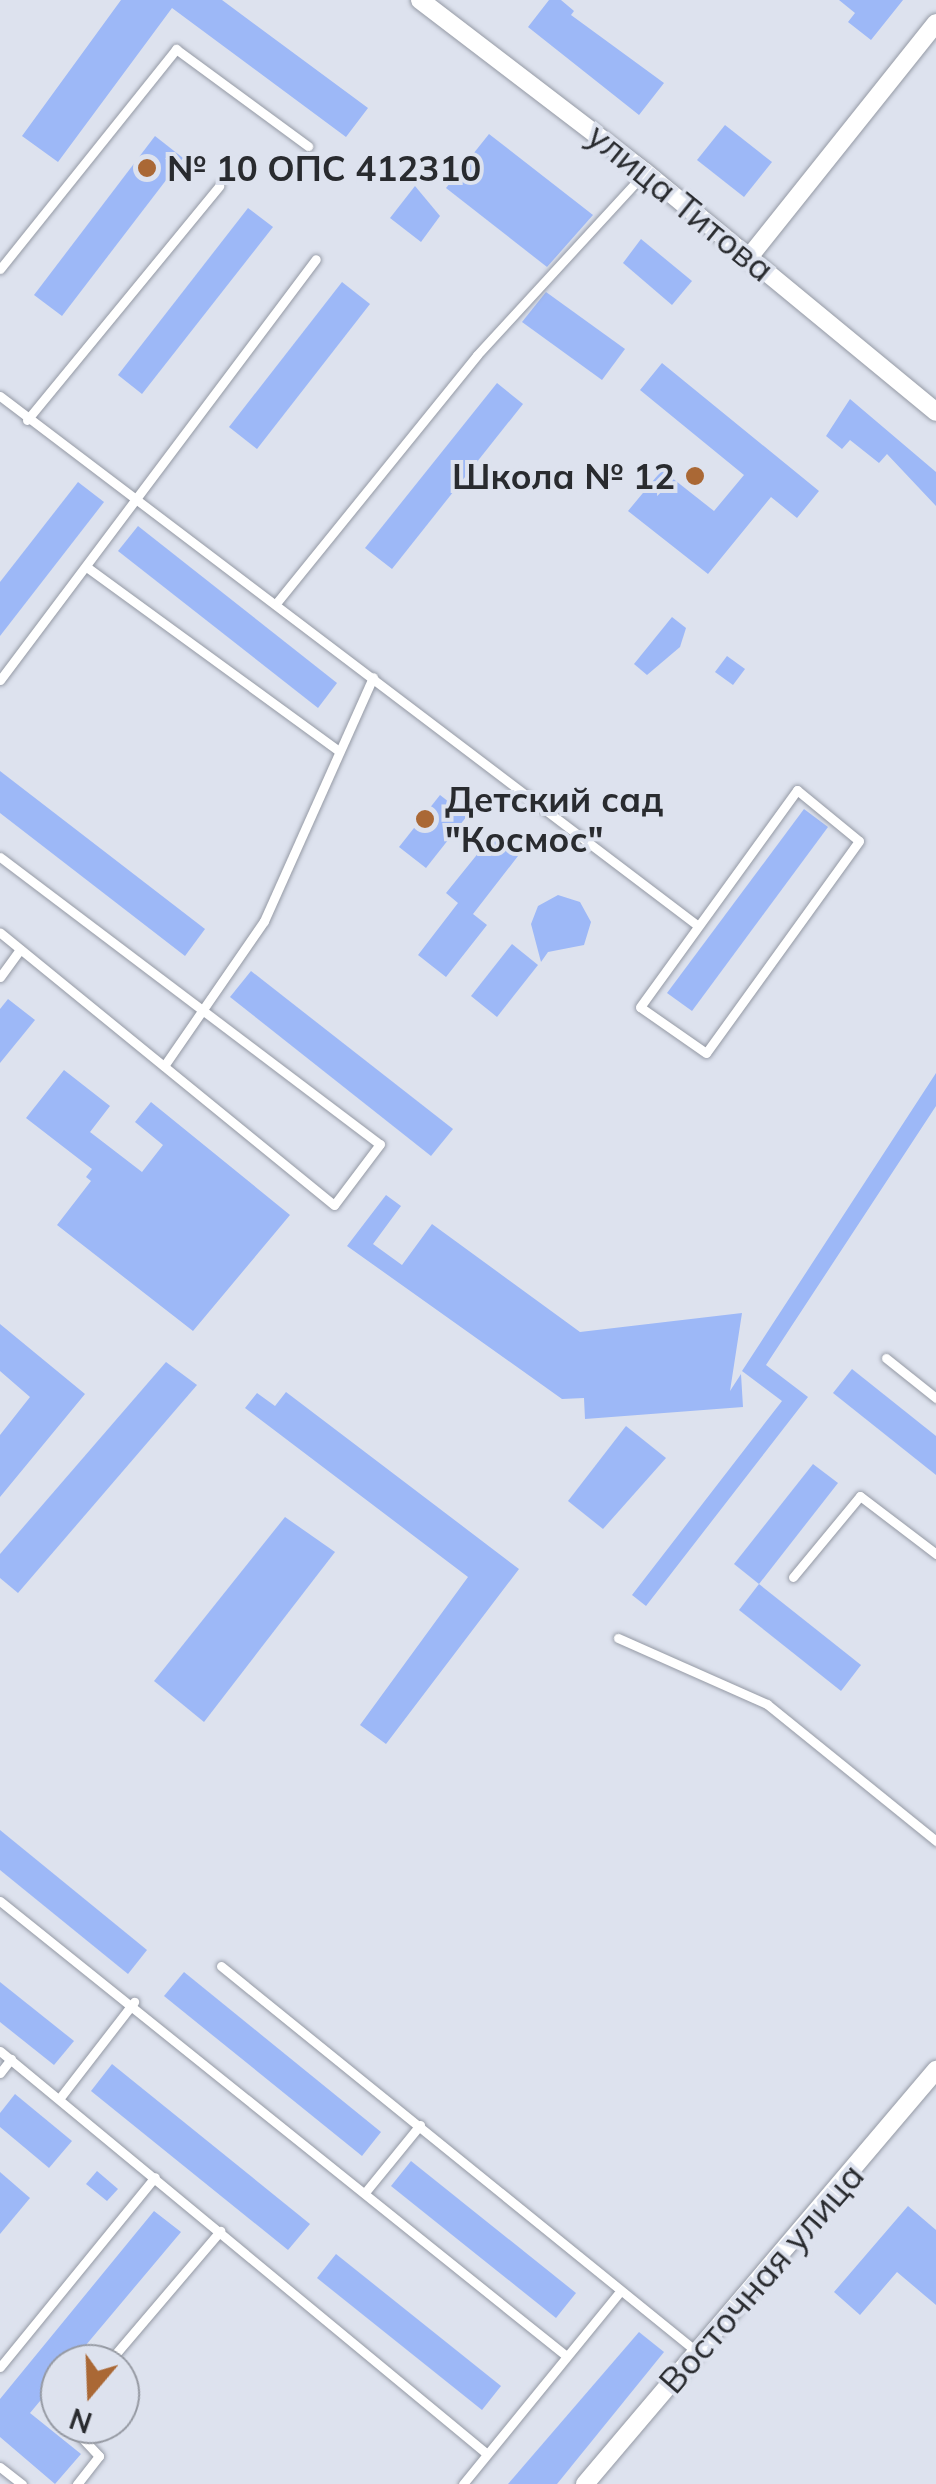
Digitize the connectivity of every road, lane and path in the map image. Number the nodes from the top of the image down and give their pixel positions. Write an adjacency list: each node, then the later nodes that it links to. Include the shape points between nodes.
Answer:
1 (420, 0): 4 (street, улица Титова)
2 (936, 23): 6 (street)
3 (308, 146): 8 (lane, via 176,48)
4 (645, 172): 6 (street, улица Титова); 14 (lane, via 477,355)
5 (219, 186): 11 (lane)
6 (750, 256): 10 (street, улица Титова)
7 (316, 259): 12 (lane)
8 (0, 269)
9 (0, 396): 11 (lane)
10 (936, 412)
11 (27, 420): 12 (lane)
12 (139, 500): 13 (lane); 14 (lane)
13 (88, 568): 16 (lane); 17 (lane)
14 (278, 600): 15 (lane)
15 (373, 678): 17 (lane); 19 (lane)
16 (0, 680)
17 (338, 750): 23 (lane, via 264,921)
18 (0, 858): 23 (lane)
19 (697, 925): 19 (lane, via 640,1006 706,1053 859,841 797,790)
20 (0, 933): 21 (lane)
21 (20, 949): 22 (lane); 24 (lane)
22 (0, 976)
23 (200, 1014): 24 (lane); 24 (lane, via 380,1144 334,1205)
24 (164, 1066)
25 (886, 1358): 26 (lane)
26 (936, 1398)
27 (936, 1554): 28 (lane, via 860,1496)
28 (793, 1578)
29 (618, 1638): 30 (lane, via 766,1704)
30 (936, 1841)
31 (0, 1901): 33 (lane)
32 (221, 1966): 39 (lane)
33 (134, 2002): 38 (lane); 41 (lane)
34 (0, 2050): 35 (lane)
35 (11, 2059): 37 (lane); 38 (lane)
36 (936, 2070): 45 (street, Восточная улица)
37 (0, 2072)
38 (59, 2099): 40 (lane)
39 (420, 2125): 41 (lane); 43 (lane)
40 (155, 2177): 42 (lane); 47 (lane)
41 (366, 2190): 46 (lane)
42 (220, 2231): 44 (lane); 49 (lane)
43 (618, 2294): 45 (lane); 46 (lane)
44 (124, 2344)
45 (696, 2351): 54 (street, Восточная улица)
46 (565, 2356): 49 (lane)
47 (0, 2368)
48 (88, 2444): 52 (lane, via 99,2456)
49 (486, 2453): 53 (lane)
50 (0, 2467): 51 (lane)
51 (22, 2484)
52 (77, 2484)
53 (463, 2484)
54 (585, 2484)

